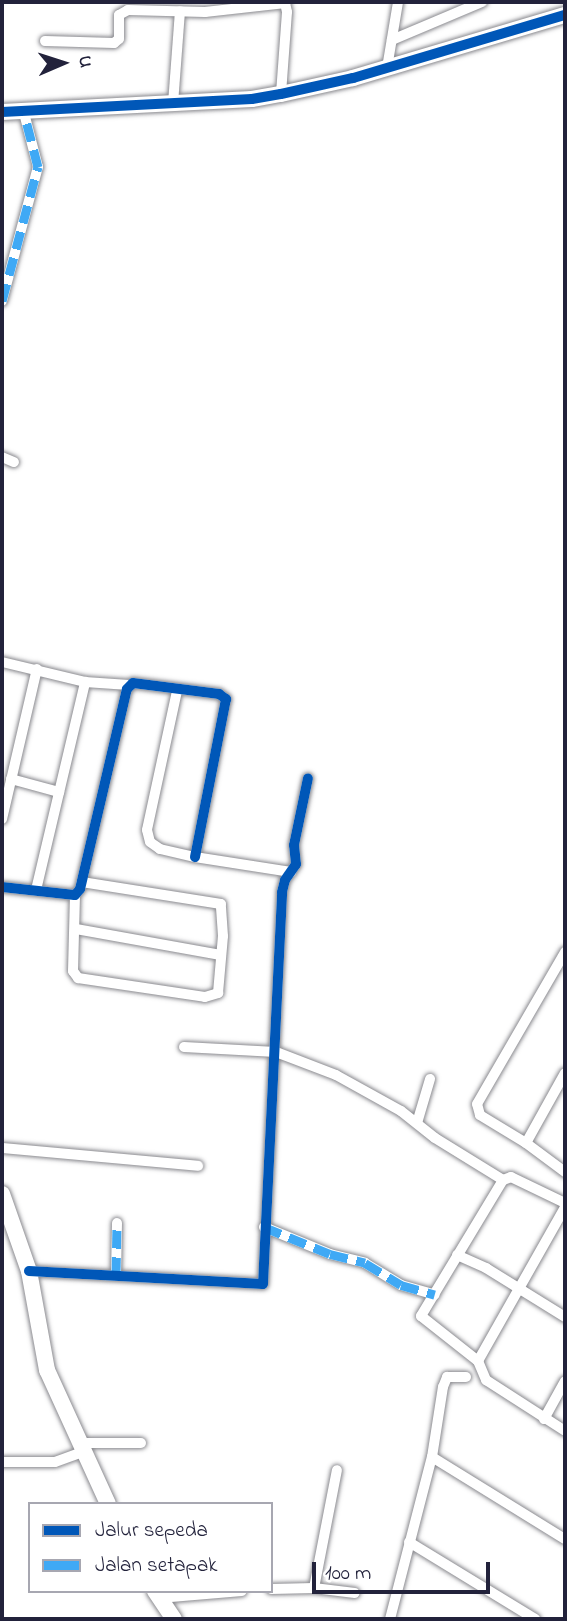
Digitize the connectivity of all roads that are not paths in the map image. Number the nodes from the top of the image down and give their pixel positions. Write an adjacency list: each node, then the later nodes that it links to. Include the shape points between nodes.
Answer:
1 (398, 2): 6 (street)
2 (285, 3): 4 (street); 9 (street)
3 (474, 4): 6 (street)
4 (180, 11): 7 (street, via 128,10 119,15 119,39 114,43); 10 (street)
5 (565, 15): 8 (street)
6 (392, 40): 8 (street)
7 (45, 41)
8 (387, 68): 9 (street)
9 (281, 94): 10 (street)
10 (173, 104): 11 (street)
11 (23, 109): 12 (street); 13 (street, via 38,167)
12 (2, 112)
13 (2, 301)
14 (2, 457): 15 (street)
15 (14, 462)
16 (2, 662): 17 (street)
17 (37, 669): 18 (street); 22 (street)
18 (85, 682): 19 (street); 23 (street)
19 (129, 685): 20 (street, via 157,684); 27 (street)
20 (177, 691): 25 (street, via 147,830 154,846); 25 (street, via 219,694 226,699)
21 (308, 778): 26 (street)
22 (11, 779): 23 (street); 24 (street)
23 (59, 792): 29 (street)
24 (2, 819)
25 (195, 857): 26 (street)
26 (291, 872): 35 (street, via 282,892)
27 (82, 882): 30 (street); 33 (street, via 218,902 223,910)
28 (2, 887): 29 (street)
29 (36, 890): 30 (street)
30 (75, 895): 31 (street)
31 (76, 929): 33 (street); 33 (street, via 73,971 83,981 213,997 220,988)
32 (565, 952): 40 (street, via 477,1104 480,1115)
33 (221, 955)
34 (184, 1047): 35 (street)
35 (276, 1052): 39 (street, via 374,1094); 48 (street)
36 (565, 1073): 38 (street)
37 (430, 1079): 39 (street)
38 (560, 1093): 40 (street)
39 (417, 1123): 44 (street)
40 (526, 1143): 43 (street)
41 (2, 1148): 42 (street)
42 (198, 1166)
43 (565, 1172)
44 (503, 1180): 46 (street, via 511,1177); 49 (street)
45 (2, 1194): 50 (street)
46 (565, 1205): 52 (street)
47 (117, 1223): 51 (street)
48 (264, 1227): 51 (street, via 263,1283); 53 (street, via 365,1263 401,1285)
49 (457, 1255): 52 (street); 53 (street)
50 (29, 1271): 51 (street); 62 (street, via 47,1370)
51 (116, 1275)
52 (518, 1290): 54 (street); 55 (street)
53 (435, 1295): 55 (street, via 421,1316)
54 (565, 1317)
55 (478, 1361): 59 (street, via 486,1380)
56 (466, 1377): 63 (street, via 447,1377)
57 (565, 1381): 59 (street)
58 (565, 1416): 60 (street)
59 (544, 1419): 60 (street)
60 (562, 1429)
61 (141, 1443): 62 (street)
62 (81, 1447): 64 (street, via 55,1462); 66 (street)
63 (432, 1457): 67 (street); 68 (street)
64 (2, 1462)
65 (337, 1470): 69 (street)
66 (107, 1502)
67 (565, 1539)
68 (409, 1542): 75 (street); 76 (street)
69 (314, 1588): 70 (street); 72 (street)
70 (273, 1589)
71 (200, 1593): 73 (street)
72 (355, 1593)
73 (157, 1595): 74 (street)
74 (174, 1619)
75 (390, 1619)
76 (535, 1619)

